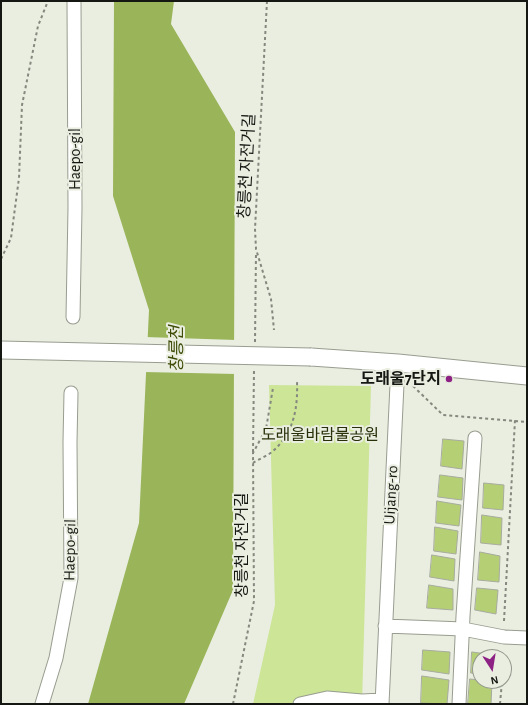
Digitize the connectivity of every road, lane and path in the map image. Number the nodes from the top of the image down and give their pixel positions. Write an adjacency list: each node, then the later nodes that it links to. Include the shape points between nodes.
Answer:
1 (48, 1): 4 (path, via 38,26 22,105 19,178 11,238)
2 (74, 1): 5 (street, Haepo-gil)
3 (267, 1): 6 (path, 창릉천 자전거길, via 255,228 256,249 272,298)
4 (1, 259)
5 (73, 317)
6 (274, 330)
7 (1, 350): 8 (main road, bridge, via 311,357)
8 (398, 364): 9 (main road); 19 (street, Uijang-ro)
9 (527, 376)
10 (297, 381): 17 (path, via 296,412 286,436 272,452)
11 (413, 386): 14 (path, via 443,415)
12 (273, 388): 17 (path, 창릉천 자전거길, via 266,429 253,453)
13 (71, 393): 24 (street, Haepo-gil, via 71,578 56,658)
14 (515, 420): 15 (path); 18 (path)
15 (527, 422)
16 (475, 438): 20 (street)
17 (253, 463): 25 (path, 창릉천 자전거길, via 254,601)
18 (504, 621)
19 (385, 626): 20 (street); 23 (street, Uijang-ro)
20 (463, 629): 21 (street, via 504,637); 27 (street)
21 (527, 638)
22 (501, 689): 28 (path)
23 (382, 702): 26 (street, via 327,698)
24 (42, 704)
25 (233, 704)
26 (300, 704)
27 (459, 704)
28 (500, 704)

